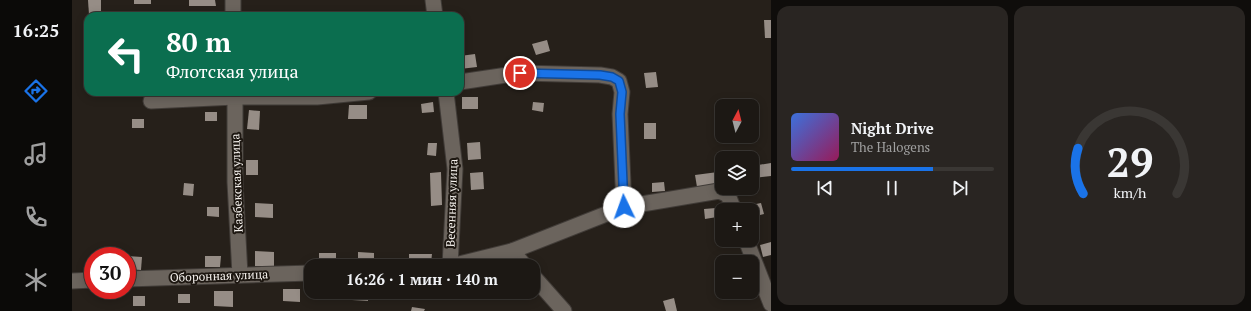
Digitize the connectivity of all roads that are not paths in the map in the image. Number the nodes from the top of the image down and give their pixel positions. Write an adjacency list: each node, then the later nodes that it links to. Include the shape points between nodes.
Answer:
1 (232, 0): 3 (street)
2 (433, 0): 4 (street)
3 (233, 12)
4 (434, 12)
5 (464, 81): 13 (street, via 520,73 600,75 619,81 622,92 620,114)
6 (211, 96): 11 (street)
7 (235, 96): 20 (street, Казбекская улица, via 235,182)
8 (290, 96): 9 (street)
9 (327, 96)
10 (446, 96): 16 (street, Весенняя улица, via 455,169)
11 (150, 101)
12 (731, 203): 13 (street, via 728,195 720,191)
13 (624, 207): 15 (street)
14 (749, 247): 25 (street)
15 (512, 251): 17 (street); 18 (street)
16 (451, 259)
17 (479, 259)
18 (519, 259)
19 (304, 273): 20 (street, Оборонная улица)
20 (240, 274): 21 (street, Оборонная улица)
21 (136, 279)
22 (84, 280): 23 (street)
23 (72, 281)
24 (540, 284): 26 (street)
25 (771, 304)
26 (564, 311)

